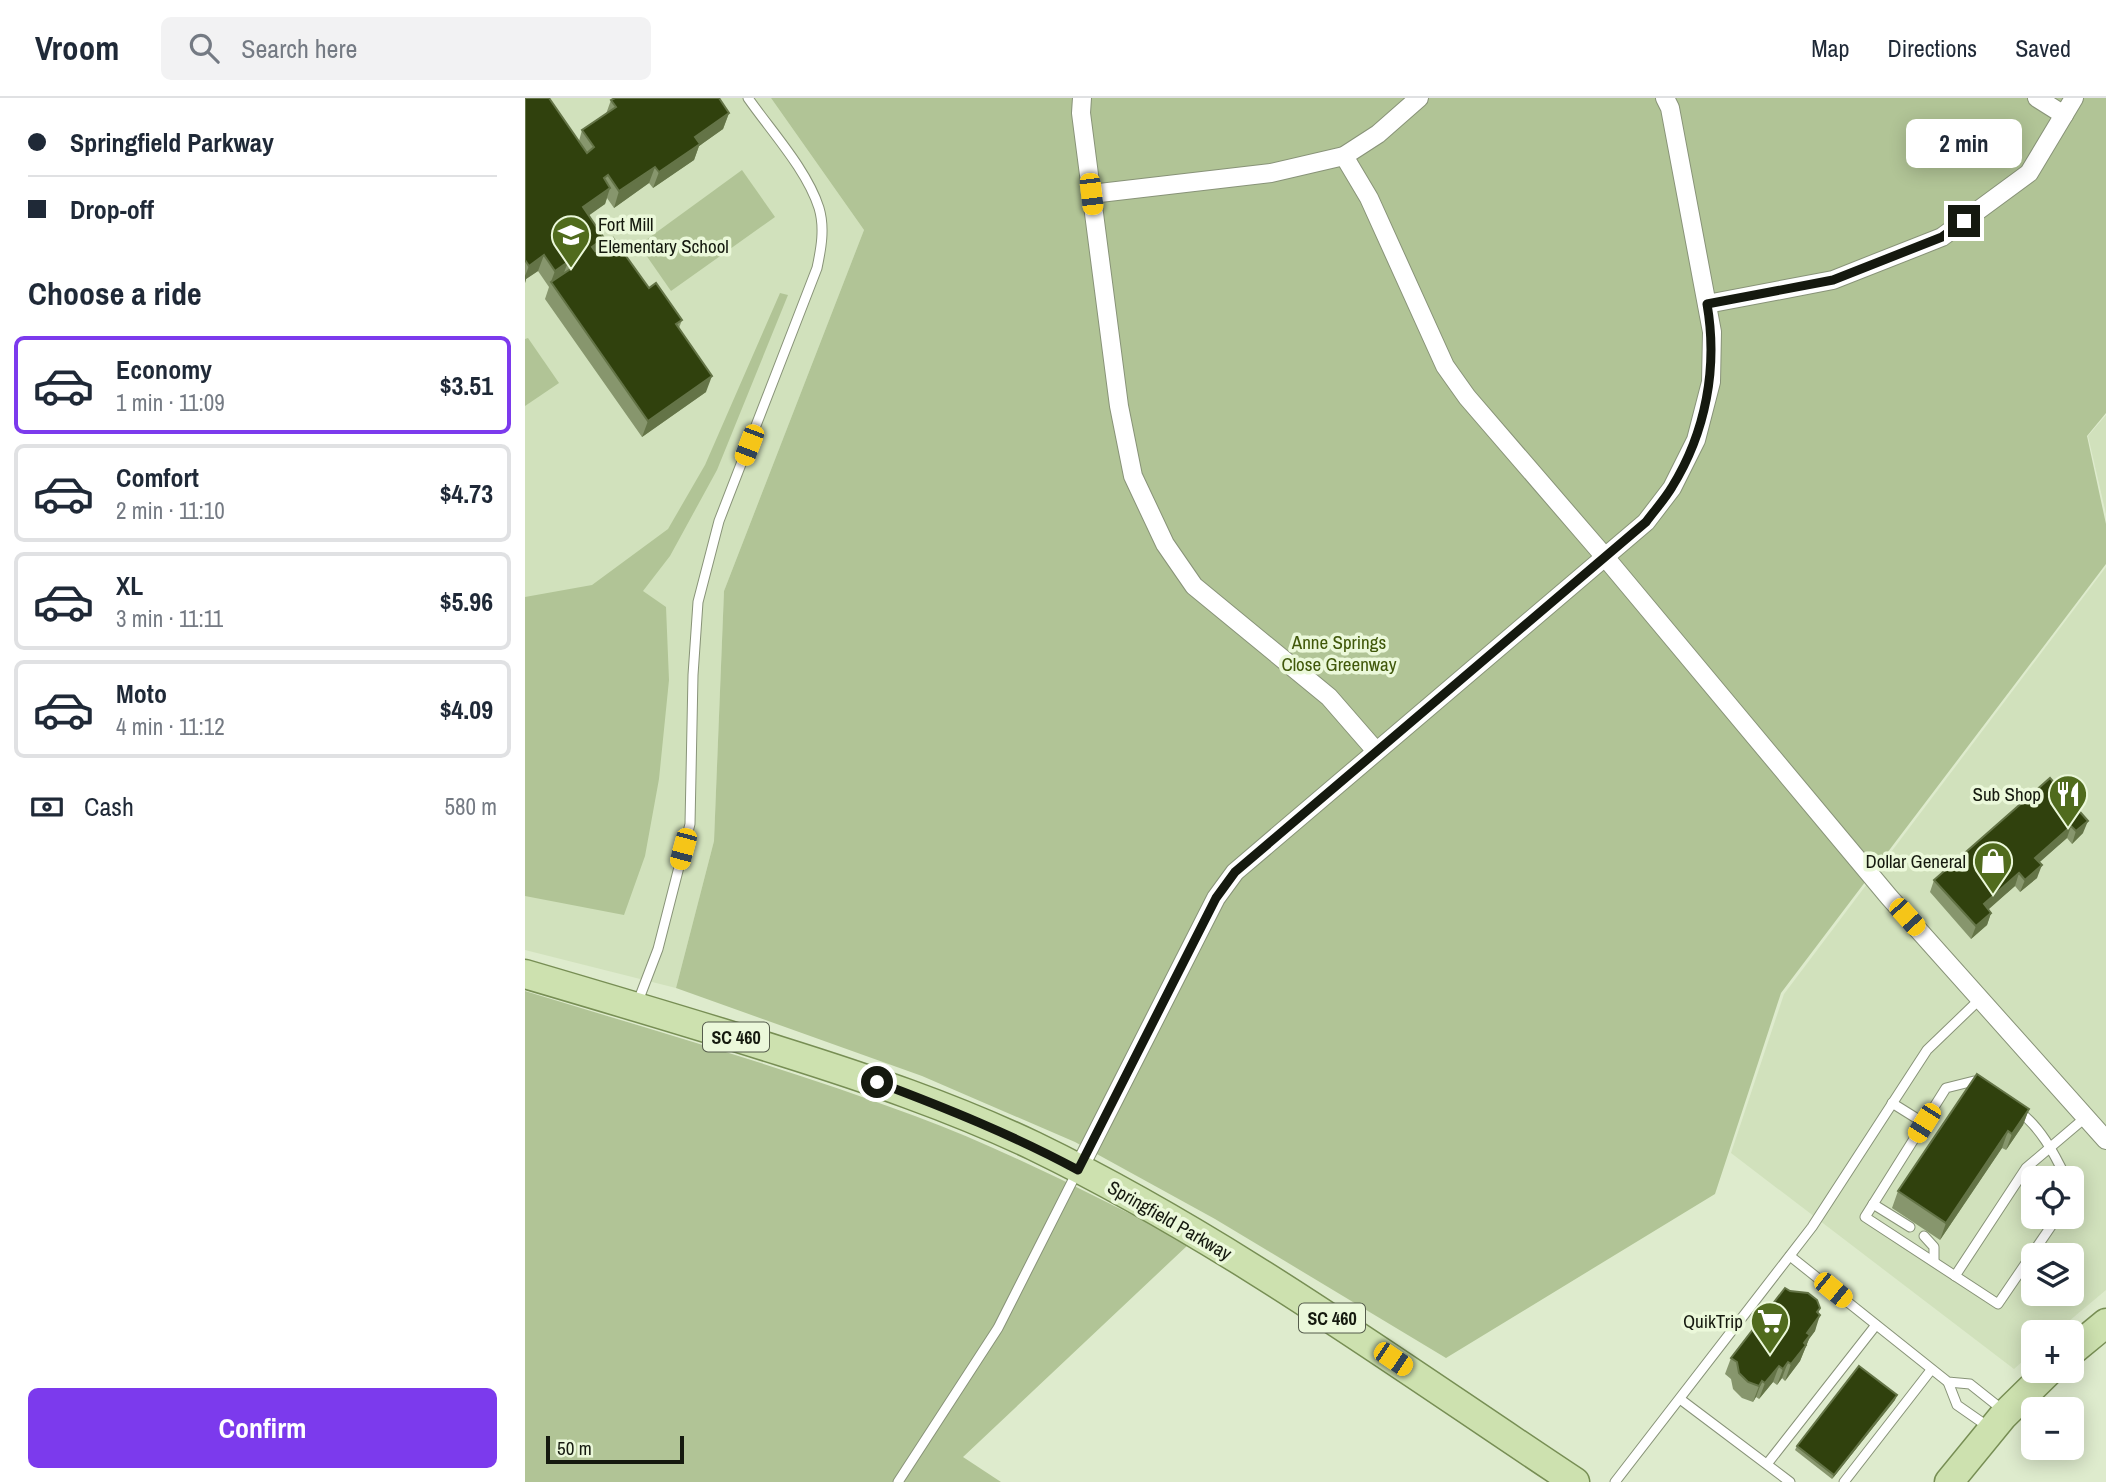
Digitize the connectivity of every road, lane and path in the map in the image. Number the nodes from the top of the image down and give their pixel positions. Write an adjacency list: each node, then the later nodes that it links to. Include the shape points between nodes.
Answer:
1 (748, 98): 15 (lane, via 804,177 819,209 823,239 817,268 719,521 698,601 690,824 657,949)
2 (1082, 98): 9 (street)
3 (1419, 98): 8 (street)
4 (1665, 98): 10 (street)
5 (2037, 98): 7 (street)
6 (2074, 98): 7 (street)
7 (2064, 115): 10 (street, via 2029,173 1942,237 1833,280)
8 (1344, 156): 9 (street, via 1271,173); 11 (street, via 1369,198 1445,366)
9 (1091, 194): 12 (street, via 1119,406 1133,476 1165,544 1194,586 1328,697)
10 (1707, 304): 11 (street, via 1712,332 1711,382 1696,440 1672,488)
11 (1605, 557): 12 (street); 14 (street)
12 (1376, 751): 24 (street, via 1235,872 1216,898)
13 (525, 974): 15 (main road, Springfield Parkway / SC 460)
14 (1980, 999): 18 (lane, via 1933,1043); 19 (street)
15 (636, 1006): 24 (main road, Springfield Parkway / SC 460, via 951,1110)
16 (1994, 1095): 20 (lane, via 1974,1081 1946,1088)
17 (2005, 1102): 22 (lane, via 2025,1115)
18 (1892, 1104): 20 (lane); 29 (lane)
19 (2086, 1117): 21 (street); 22 (lane)
20 (1924, 1123): 25 (lane)
21 (2106, 1140)
22 (2050, 1146): 23 (lane); 31 (lane, via 2026,1168)
23 (2060, 1166)
24 (1078, 1170): 53 (lane, via 998,1328); 54 (main road, Springfield Parkway / SC 460, via 1227,1251)
25 (1873, 1204): 26 (lane); 30 (lane, via 1865,1217)
26 (1910, 1227)
27 (2049, 1229): 31 (lane, via 1998,1304)
28 (1924, 1236): 30 (lane, via 1934,1247)
29 (1790, 1256): 33 (lane); 40 (lane)
30 (1934, 1261): 31 (lane)
31 (1955, 1276)
32 (2106, 1323): 34 (main road)
33 (1876, 1325): 35 (lane); 36 (lane)
34 (2084, 1341)
35 (1931, 1370): 37 (lane); 46 (lane)
36 (1834, 1379): 39 (lane); 41 (lane)
37 (1948, 1382): 44 (lane, via 1970,1384); 44 (lane, via 1957,1405)
38 (2037, 1383): 44 (main road)
39 (1845, 1387)
40 (1680, 1399): 51 (lane); 55 (lane)
41 (1817, 1401): 42 (lane); 45 (lane)
42 (1828, 1408)
43 (1881, 1417): 46 (lane)
44 (1999, 1421): 58 (main road)
45 (1799, 1423): 47 (lane); 51 (lane)
46 (1890, 1423): 49 (lane)
47 (1810, 1431)
48 (1865, 1438): 49 (lane)
49 (1874, 1444): 52 (lane)
50 (1848, 1459): 52 (lane)
51 (1767, 1464): 56 (lane)
52 (1857, 1466): 57 (lane)
53 (898, 1482)
54 (1575, 1482)
55 (1615, 1482)
56 (1790, 1482)
57 (1844, 1482)
58 (1949, 1482)

